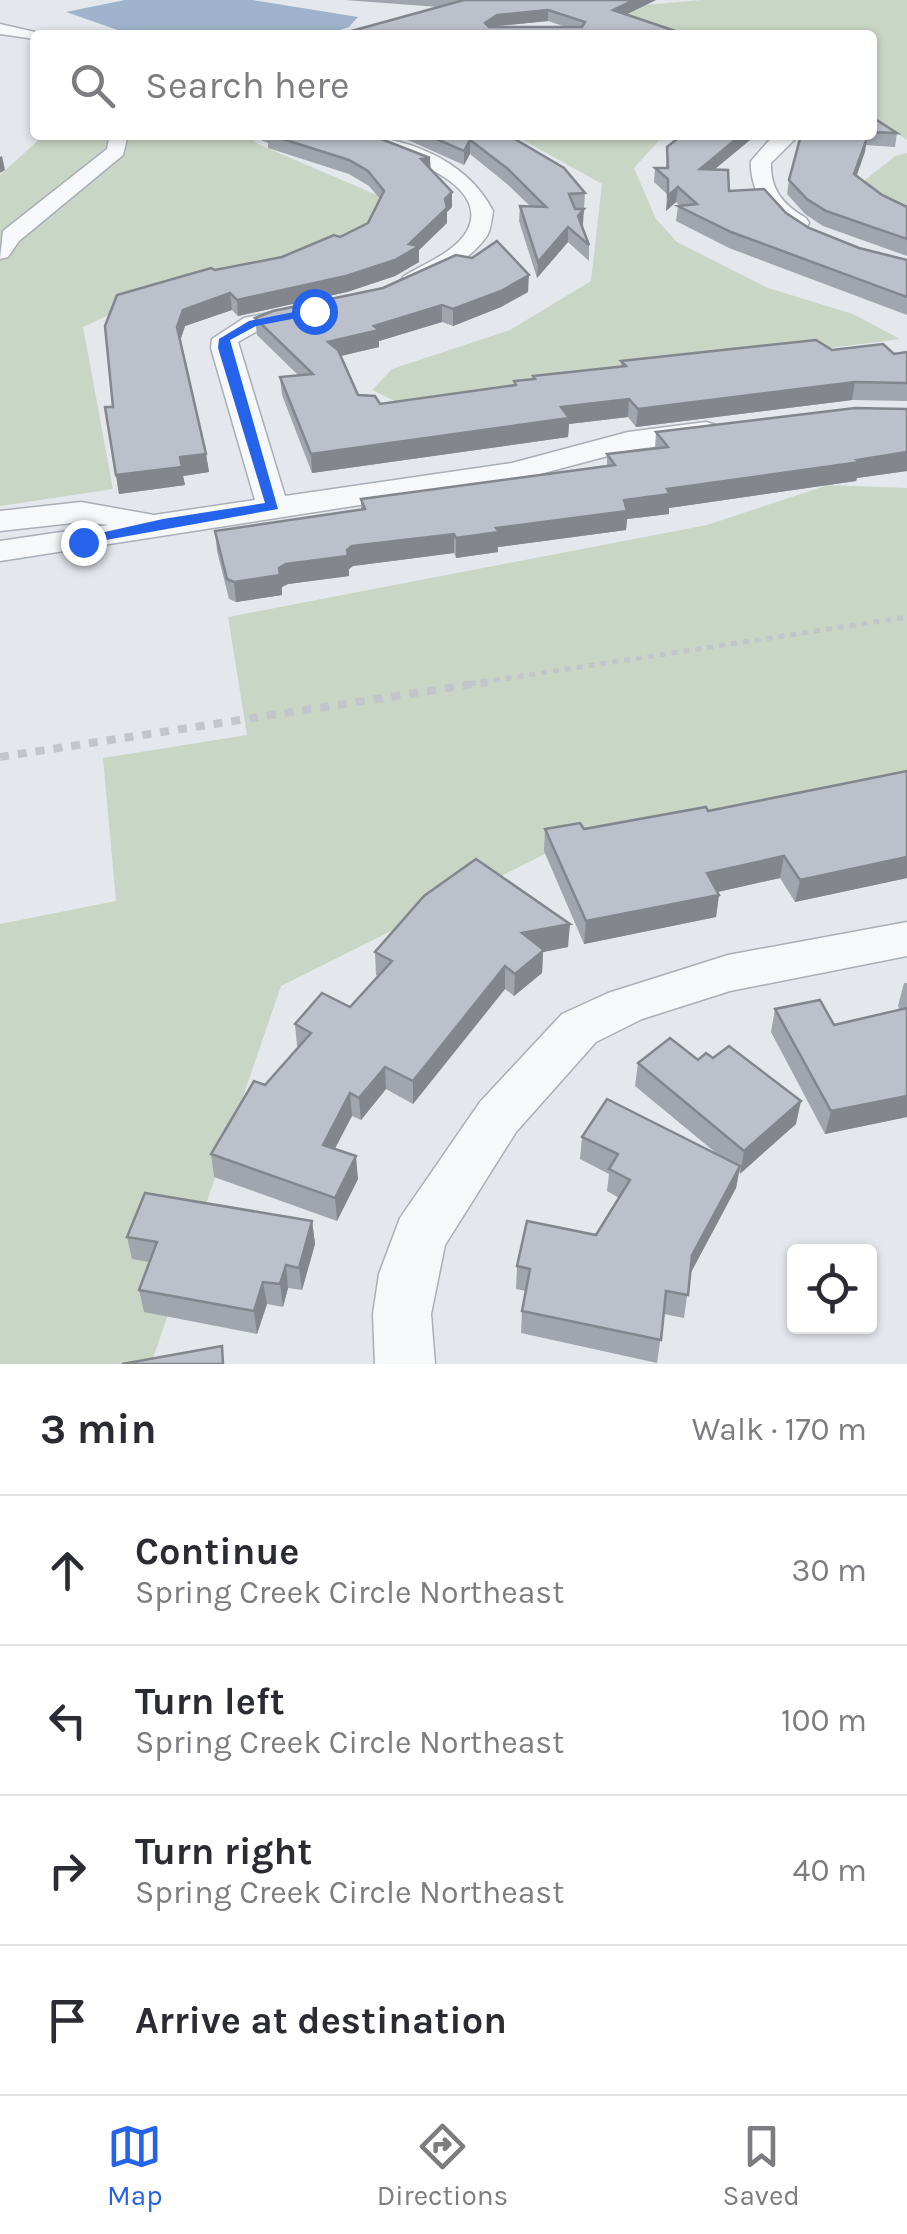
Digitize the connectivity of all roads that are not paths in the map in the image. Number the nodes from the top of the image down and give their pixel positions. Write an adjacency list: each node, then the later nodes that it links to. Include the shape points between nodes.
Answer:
1 (0, 29): 2 (street)
2 (30, 34)
3 (119, 140): 7 (street, via 116,150)
4 (374, 140): 8 (street, via 440,164 466,180 480,204 475,236 436,268)
5 (785, 140): 6 (street, via 761,161 762,184 772,204)
6 (814, 232)
7 (0, 252)
8 (395, 289)
9 (334, 307): 11 (street, via 252,323 224,339)
10 (740, 427): 11 (street, via 628,441 514,472)
11 (273, 506): 13 (street, via 83,542)
12 (0, 522): 13 (street)
13 (44, 531): 14 (street)
14 (0, 551)
15 (907, 939): 16 (street, via 728,973 580,1028 498,1118 420,1236 402,1314)
16 (404, 1364)

